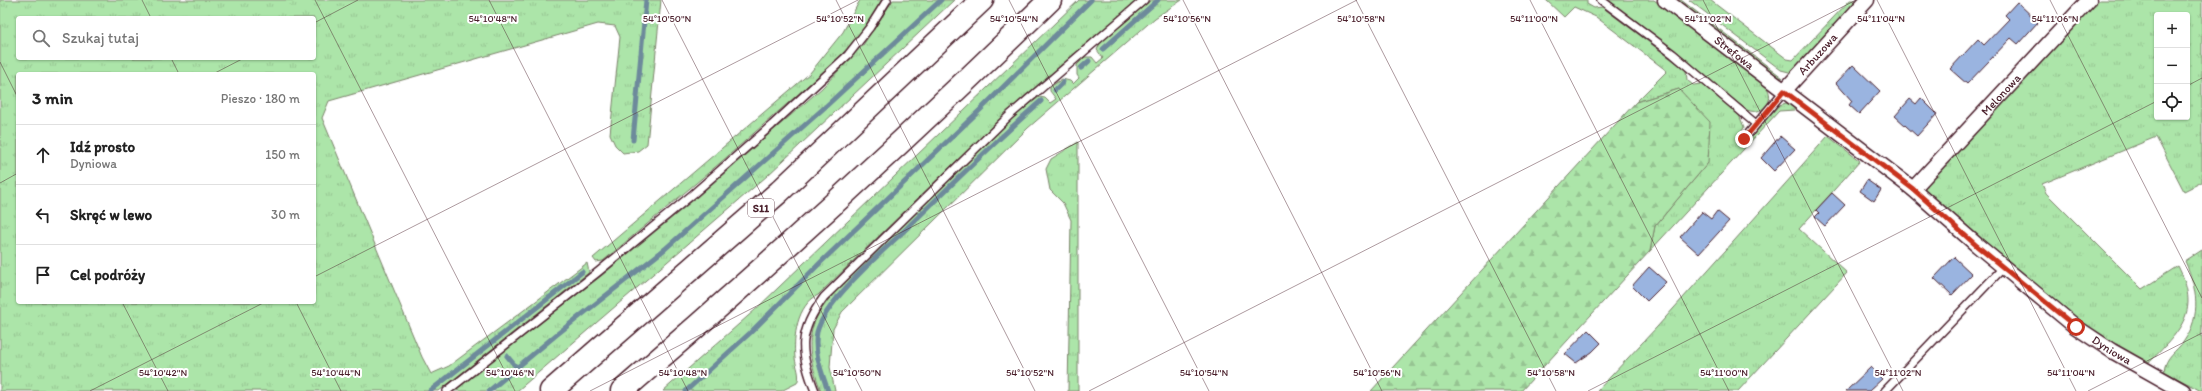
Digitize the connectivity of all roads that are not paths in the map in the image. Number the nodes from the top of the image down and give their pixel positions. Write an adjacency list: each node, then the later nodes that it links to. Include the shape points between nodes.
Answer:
1 (887, 0): 14 (lane, via 848,55 772,125 598,272)
2 (982, 0): 15 (highway, S11, via 779,192)
3 (1050, 0): 16 (highway, via 836,203)
4 (1144, 0): 17 (lane, via 1010,115 824,297 811,314 804,333 804,357)
5 (1601, 0): 10 (lane, via 1673,54)
6 (1665, 0): 9 (street, Strefowa)
7 (1867, 0): 9 (street, Arbuzowa)
8 (2089, 0): 12 (street, Melonowa)
9 (1784, 91): 10 (lane); 12 (street, Dyniowa)
10 (1756, 124): 11 (lane)
11 (1744, 139)
12 (1913, 189): 13 (street, Dyniowa)
13 (2003, 268): 18 (lane); 19 (street, Dyniowa, via 2076,327 2112,351)
14 (447, 391)
15 (551, 391)
16 (622, 391)
17 (815, 391)
18 (1885, 391)
19 (2183, 391)

